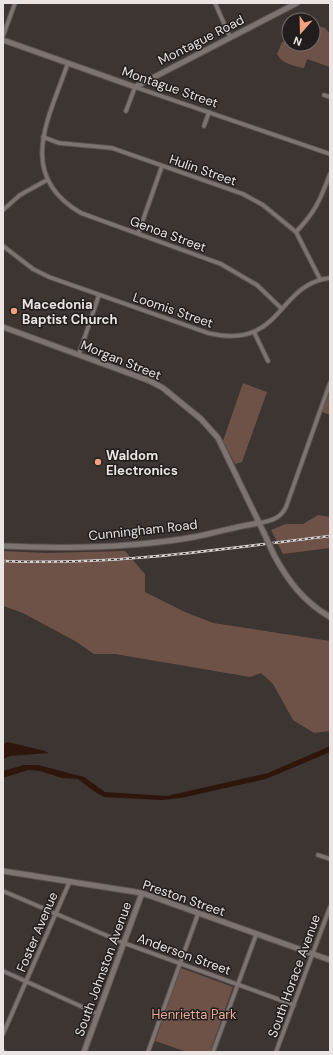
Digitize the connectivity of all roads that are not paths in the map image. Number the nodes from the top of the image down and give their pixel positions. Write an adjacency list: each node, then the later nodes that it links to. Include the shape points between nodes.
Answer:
1 (15, 3): 5 (street)
2 (215, 3): 6 (street)
3 (297, 3): 4 (street, Montague Road)
4 (285, 6): 6 (street, Montague Road)
5 (3, 36)
6 (230, 37): 9 (street, Montague Road)
7 (3, 40): 8 (street, Montague Street)
8 (68, 63): 9 (street, Montague Street); 15 (street, Genoa Street)
9 (135, 86): 12 (street); 13 (street, Montague Street)
10 (324, 95): 11 (street)
11 (330, 97)
12 (126, 111)
13 (209, 112): 14 (street); 16 (street, Montague Street)
14 (204, 126)
15 (43, 137): 17 (street, Hulin Street, via 59,143 112,148); 19 (street, Genoa Street, via 41,159)
16 (330, 154)
17 (162, 166): 21 (street, Hulin Street, via 243,194 263,205); 22 (street)
18 (330, 174): 21 (street, via 311,216)
19 (47, 180): 20 (street, via 20,195); 22 (street, Genoa Street, via 60,198 81,213)
20 (3, 210)
21 (296, 232): 25 (street, Hulin Street)
22 (138, 234): 27 (street, Genoa Street, via 221,264 256,285)
23 (3, 246): 26 (street, Loomis Street, via 33,269)
24 (330, 278): 25 (street, Loomis Street)
25 (320, 279): 27 (street, Loomis Street, via 304,287)
26 (99, 295): 29 (street, Loomis Street, via 223,336 240,336); 30 (street)
27 (282, 309): 29 (street, Loomis Street, via 268,324)
28 (3, 328): 30 (street, Morgan Street)
29 (254, 332): 31 (street)
30 (79, 354): 33 (street, Morgan Street, via 150,381 163,388 201,419 221,443)
31 (268, 361)
32 (330, 383): 33 (street, via 283,514 274,520)
33 (259, 522): 34 (street, Cunningham Road, via 194,537 134,544 76,547); 35 (street, bridge, via 294,589)
34 (3, 546)
35 (330, 617)
36 (318, 855): 37 (street)
37 (330, 859)
38 (3, 871): 39 (street, Preston Street)
39 (70, 881): 41 (street, Preston Street); 43 (street, Foster Avenue)
40 (3, 892): 43 (street, Anderson Street)
41 (142, 893): 44 (street, Preston Street); 46 (street, South Johnston Avenue)
42 (330, 907): 47 (street, South Horace Avenue)
43 (56, 914): 46 (street, Anderson Street); 51 (street, Foster Avenue)
44 (198, 914): 45 (street, Preston Street); 49 (street)
45 (256, 935): 47 (street, Preston Street); 52 (street)
46 (124, 943): 49 (street, Anderson Street); 54 (street, South Johnston Avenue)
47 (312, 954): 48 (street, Preston Street); 53 (street, South Horace Avenue)
48 (330, 960)
49 (180, 964): 52 (street, Anderson Street); 57 (street)
50 (3, 971): 51 (street)
51 (27, 981): 54 (street); 55 (street, Foster Avenue)
52 (238, 984): 53 (street, Anderson Street); 58 (street)
53 (294, 1005): 59 (street, South Horace Avenue)
54 (98, 1014): 56 (street, South Johnston Avenue)
55 (3, 1034)
56 (84, 1052)
57 (148, 1052)
58 (213, 1052)
59 (276, 1052)

